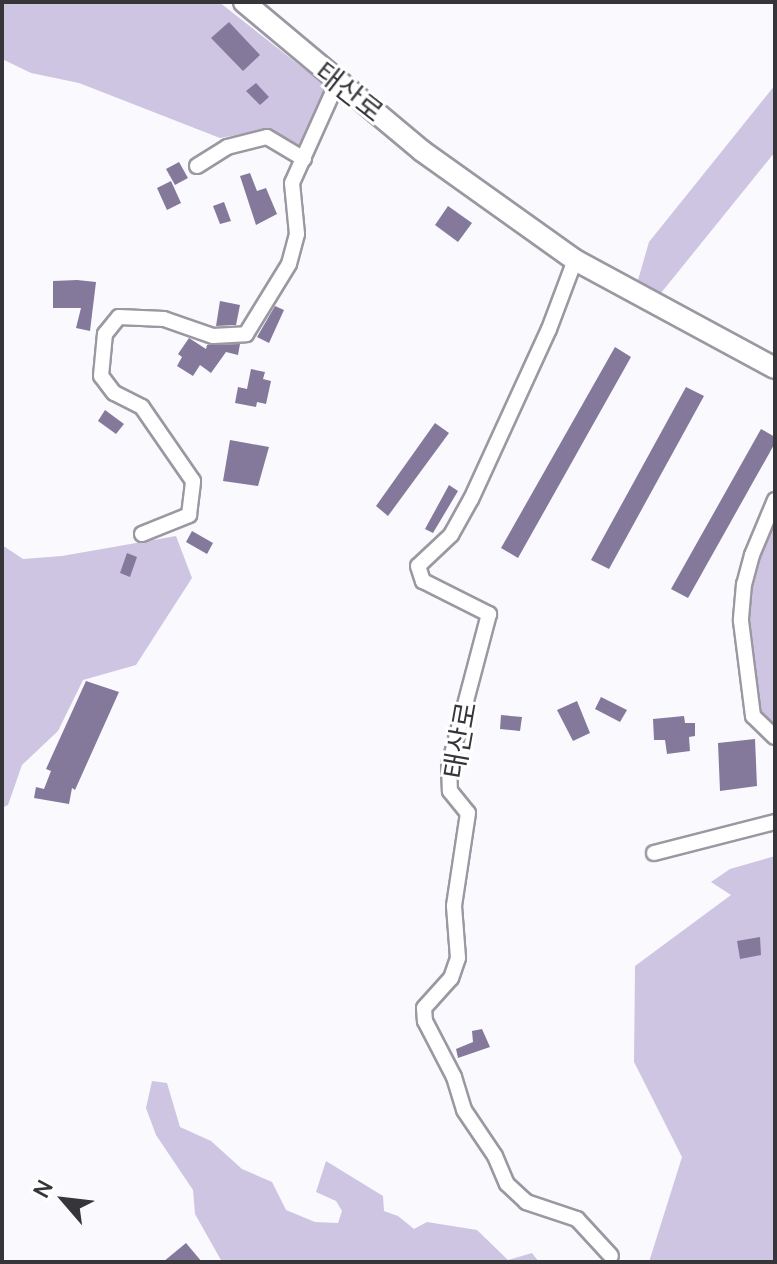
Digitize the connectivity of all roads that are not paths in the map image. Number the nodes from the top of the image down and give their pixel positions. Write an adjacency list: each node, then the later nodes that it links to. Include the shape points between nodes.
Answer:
1 (244, 2): 2 (street, 태산로)
2 (337, 83): 3 (street); 5 (street, 태산로)
3 (304, 159): 4 (street, via 267,137 227,147); 8 (street, via 292,183 297,234 289,264 246,334 213,336 164,319 119,317 105,334 101,376 114,393 142,407 193,481 189,515)
4 (197, 166)
5 (575, 260): 6 (street, 태산로); 12 (street, 태산로, via 471,499 451,535 418,566 423,581 489,614 449,765 450,791 468,813 454,906 458,958 451,978 424,1008 464,1110 507,1184 526,1202 577,1219)
6 (775, 368)
7 (775, 500): 9 (street, via 748,569 741,621 753,716)
8 (142, 534)
9 (775, 737)
10 (775, 822): 11 (street)
11 (654, 853)
12 (611, 1256)

